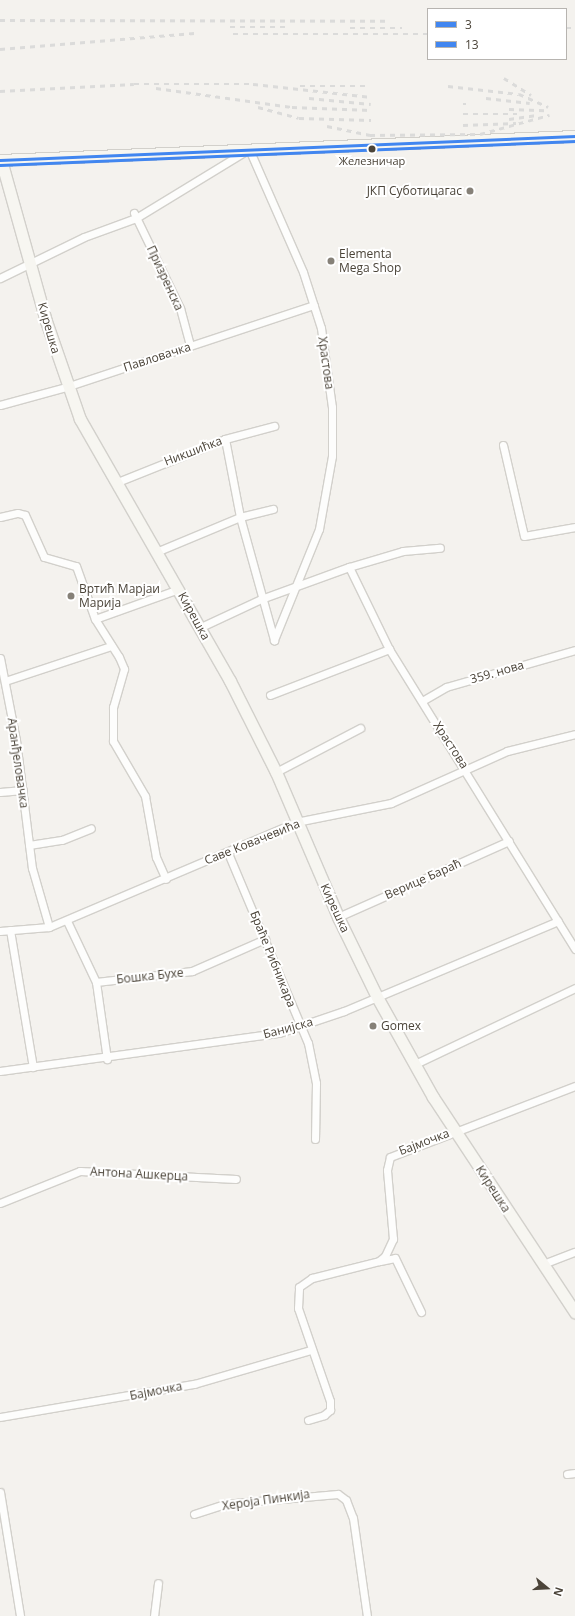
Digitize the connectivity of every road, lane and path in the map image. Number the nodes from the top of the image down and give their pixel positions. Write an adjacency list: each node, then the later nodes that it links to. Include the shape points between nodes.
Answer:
1 (575, 136): 2 (street)
2 (249, 149): 3 (street); 4 (street); 7 (street, Храстова, via 287,234)
3 (0, 160): 5 (street, Кирешка)
4 (135, 216): 5 (street, via 84,237); 8 (street, Призренска, via 180,308)
5 (31, 264): 6 (street); 9 (street, Кирешка)
6 (0, 278)
7 (314, 305): 8 (street, Павловачка); 22 (street, Храстова, via 329,379 332,456 320,529)
8 (190, 346): 9 (street, Павловачка)
9 (66, 387): 10 (street, Павловачка); 14 (street, Кирешка)
10 (0, 405)
11 (274, 426): 12 (street, Никшићка)
12 (225, 439): 14 (street, Никшићка); 17 (street)
13 (503, 445): 18 (street, via 524,536)
14 (115, 483): 20 (street, Кирешка)
15 (273, 509): 17 (street)
16 (0, 517): 25 (street, via 18,513 24,515 44,557 76,566)
17 (240, 517): 20 (street); 24 (street)
18 (575, 527)
19 (440, 548): 21 (street, via 403,551)
20 (156, 552): 23 (street, Кирешка)
21 (349, 567): 22 (street); 28 (street, Храстова)
22 (298, 586): 24 (street); 24 (street, Храстова, via 274,640)
23 (179, 589): 25 (street); 26 (street, Кирешка)
24 (261, 599): 26 (street)
25 (95, 619): 27 (street)
26 (201, 627): 38 (street, Кирешка)
27 (111, 646): 32 (street); 46 (street, via 124,669 113,707 113,741 146,796 156,857)
28 (389, 649): 33 (street); 34 (street, Храстова)
29 (575, 650): 34 (street, 359. нова, via 446,686)
30 (0, 658): 31 (street, Аранђеловачка)
31 (2, 671): 32 (street, Аранђеловачка)
32 (5, 682): 39 (street, Аранђеловачка)
33 (270, 695)
34 (422, 701): 37 (street, Храстова)
35 (360, 728): 38 (street)
36 (575, 734): 37 (street, Саве Ковачевића, via 507,751)
37 (466, 768): 41 (street, Саве Ковачевића, via 391,803); 43 (street, Храстова)
38 (276, 772): 41 (street, Кирешка)
39 (23, 790): 40 (street); 44 (street, Аранђеловачка)
40 (0, 792)
41 (296, 822): 45 (street, Саве Ковачевића); 47 (street, Кирешка)
42 (91, 828): 44 (street, via 62,840)
43 (509, 841): 47 (street, Верице Бараћ); 49 (street, Храстова)
44 (29, 845): 50 (street, Аранђеловачка)
45 (228, 853): 46 (street, Саве Ковачевића); 53 (street, Браће Рибникара)
46 (166, 878): 48 (street, Саве Ковачевића)
47 (338, 917): 57 (street, Кирешка)
48 (68, 920): 50 (street, Саве Ковачевића); 55 (street)
49 (558, 920): 54 (street); 57 (street, Банијска)
50 (49, 928): 51 (street, Саве Ковачевића)
51 (10, 930): 52 (street, Саве Ковачевића); 61 (street)
52 (0, 931)
53 (265, 939): 55 (street, Бошка Бухе, via 192,971); 58 (street, Браће Рибникара)
54 (575, 949)
55 (96, 982): 59 (street)
56 (575, 988): 60 (street)
57 (377, 997): 58 (street, Банијска); 60 (street, Кирешка)
58 (300, 1026): 59 (street, Банијска, via 256,1037); 65 (street, Браће Рибникара, via 314,1063)
59 (107, 1059): 61 (street, Банијска)
60 (415, 1064): 64 (street, Кирешка)
61 (33, 1067): 62 (street, Банијска)
62 (0, 1071)
63 (575, 1086): 64 (street)
64 (454, 1130): 68 (street, Бајмочка, via 390,1157 387,1170); 72 (street, Кирешка)
65 (315, 1139)
66 (236, 1179): 67 (street, Антона Ашкерца, via 80,1171)
67 (0, 1203)
68 (391, 1247): 70 (street, Бајмочка); 71 (street)
69 (575, 1252): 72 (street)
70 (396, 1258): 71 (street); 74 (street, Бајмочка)
71 (379, 1261): 75 (street, via 312,1278 299,1287 296,1296)
72 (543, 1264): 73 (street, Кирешка)
73 (574, 1310)
74 (421, 1312)
75 (310, 1350): 76 (street, Бајмочка, via 194,1384); 77 (street, via 330,1410)
76 (0, 1417)
77 (308, 1420)
78 (0, 1492): 80 (street)
79 (194, 1514): 84 (street, Хероја Пинкија, via 224,1504 338,1494 346,1500 353,1518)
80 (3, 1533): 82 (street)
81 (158, 1583): 83 (street)
82 (20, 1616)
83 (154, 1616)
84 (367, 1616)

